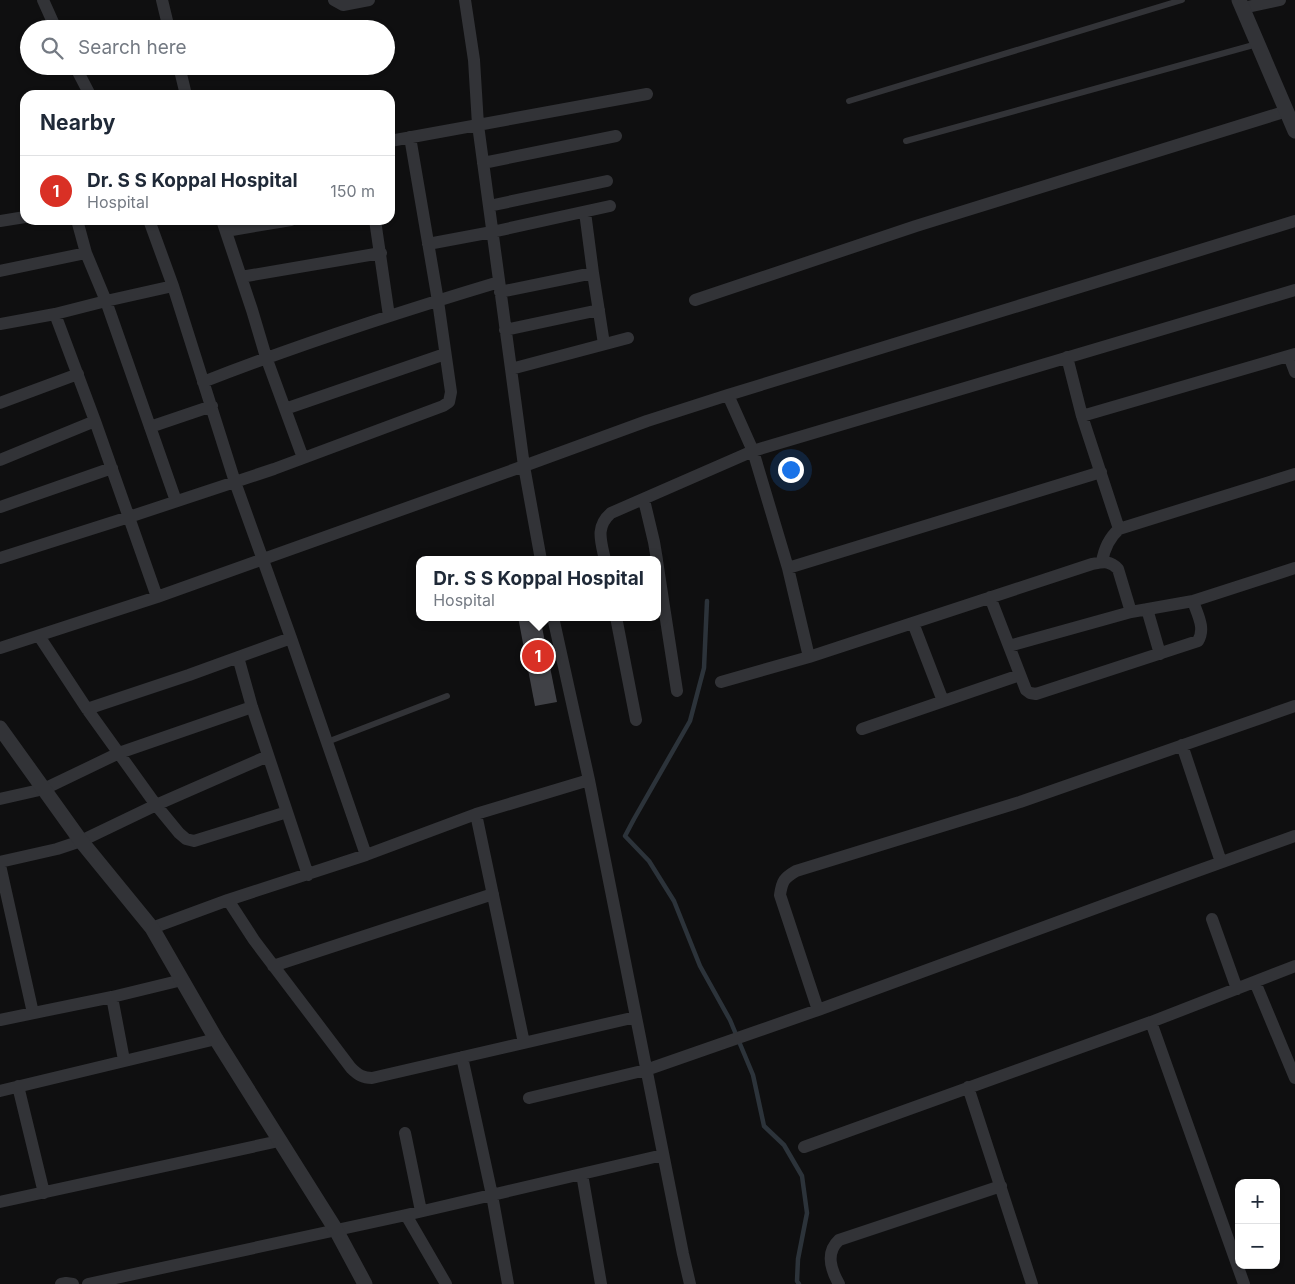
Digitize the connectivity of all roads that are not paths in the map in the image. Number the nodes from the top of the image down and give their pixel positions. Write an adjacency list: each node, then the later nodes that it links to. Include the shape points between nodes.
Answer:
1 (43, 0): 9 (street)
2 (162, 0): 10 (street)
3 (334, 0): 4 (street, via 343,5)
4 (369, 0)
5 (465, 0): 19 (street, via 474,60)
6 (1182, 0): 17 (lane)
7 (1280, 0): 8 (street)
8 (1241, 4): 11 (street)
9 (52, 20)
10 (167, 20)
11 (1258, 44): 18 (street); 24 (lane)
12 (80, 75): 14 (street)
13 (181, 75): 15 (street)
14 (87, 90)
15 (185, 90)
16 (647, 94): 19 (street)
17 (849, 101)
18 (1287, 111): 20 (street); 47 (street, via 916,226)
19 (478, 125): 22 (street); 25 (street)
20 (1295, 132)
21 (616, 136): 25 (street)
22 (410, 137): 23 (street); 38 (street)
23 (395, 140)
24 (906, 141)
25 (483, 163): 27 (street)
26 (607, 181): 27 (street)
27 (489, 206): 37 (street)
28 (610, 206): 29 (street)
29 (586, 212): 37 (street); 42 (street)
30 (20, 217): 31 (street)
31 (0, 221)
32 (1295, 221): 65 (street)
33 (78, 225): 39 (street)
34 (151, 225): 44 (street)
35 (376, 225): 40 (street)
36 (224, 226): 43 (street)
37 (492, 232): 38 (street); 45 (street)
38 (428, 244): 49 (street)
39 (86, 253): 41 (street); 48 (street)
40 (381, 253): 43 (street); 52 (street)
41 (0, 271)
42 (593, 273): 45 (street); 50 (street)
43 (241, 277): 59 (street)
44 (173, 286): 48 (street); 64 (street)
45 (500, 287): 49 (street); 54 (street)
46 (1295, 290): 60 (street)
47 (696, 300)
48 (106, 301): 51 (street); 71 (street)
49 (438, 301): 52 (street); 57 (street)
50 (599, 310): 54 (street); 56 (street)
51 (55, 314): 53 (street); 63 (street)
52 (389, 316): 59 (street)
53 (0, 324)
54 (506, 330): 61 (street)
55 (628, 338): 56 (street)
56 (604, 344): 61 (street)
57 (445, 354): 68 (street); 73 (street, via 451,392 449,402)
58 (1292, 355): 62 (street); 69 (street)
59 (266, 357): 64 (street); 68 (street)
60 (1067, 357): 69 (street); 72 (street)
61 (511, 370): 75 (street)
62 (1295, 372)
63 (78, 374): 66 (street); 70 (street)
64 (203, 382): 67 (street)
65 (728, 395): 72 (street); 75 (street)
66 (0, 403)
67 (212, 406): 71 (street); 79 (street)
68 (285, 409): 73 (street)
69 (1082, 416): 77 (street)
70 (95, 421): 74 (street); 76 (street)
71 (150, 426): 81 (street)
72 (752, 451): 80 (street); 91 (street)
73 (304, 458): 79 (street)
74 (0, 460)
75 (524, 466): 85 (street); 89 (street)
76 (112, 468): 82 (street); 83 (street)
77 (1101, 472): 84 (street); 91 (street)
78 (1295, 474): 84 (street)
79 (235, 482): 81 (street); 89 (street)
80 (644, 500): 86 (street, via 611,513 603,520 600,528); 87 (street)
81 (176, 501): 83 (street)
82 (0, 507)
83 (129, 517): 88 (street); 94 (street)
84 (1119, 529): 90 (street, via 1108,543)
85 (540, 556)
86 (604, 556)
87 (656, 556)
88 (0, 558)
89 (263, 559): 94 (street); 103 (street)
90 (1102, 562): 95 (street); 98 (street, via 1118,569)
91 (788, 568): 108 (street)
92 (1295, 568): 96 (street)
93 (661, 586): 111 (street)
94 (157, 597): 102 (street)
95 (990, 597): 101 (street); 104 (street)
96 (1193, 601): 97 (street); 106 (street, via 1202,629 1198,641)
97 (1147, 609): 98 (street); 106 (street)
98 (1130, 612): 104 (street)
99 (554, 621): 124 (street)
100 (617, 621): 117 (street)
101 (913, 623): 108 (street); 113 (street)
102 (39, 636): 105 (street); 116 (street)
103 (291, 638): 107 (street); 120 (street)
104 (1009, 646): 109 (street)
105 (0, 648)
106 (1160, 654): 109 (street, via 1036,694 1026,690)
107 (238, 657): 115 (street); 116 (street)
108 (809, 657): 110 (street)
109 (1020, 675): 113 (street)
110 (721, 682)
111 (677, 691)
112 (447, 696): 120 (lane)
113 (943, 701): 119 (street)
114 (1295, 706): 121 (street)
115 (252, 708): 122 (street); 123 (street)
116 (87, 709): 122 (street)
117 (636, 720)
118 (0, 728): 125 (street)
119 (862, 729)
120 (327, 742): 132 (street)
121 (1182, 745): 133 (street); 146 (street, via 1020,802 788,876 782,883 780,895)
122 (119, 753): 125 (street); 127 (street)
123 (268, 756): 127 (street); 128 (street)
124 (589, 780): 129 (street); 148 (street)
125 (44, 789): 126 (street); 131 (street)
126 (0, 799)
127 (156, 805): 128 (street, via 179,833 194,841); 131 (street)
128 (287, 812): 135 (street)
129 (476, 814): 132 (street); 136 (street)
130 (1295, 836): 133 (street)
131 (81, 841): 134 (street); 139 (street)
132 (366, 855): 135 (street)
133 (1221, 862): 146 (street)
134 (0, 864): 147 (street)
135 (308, 874): 137 (street)
136 (493, 894): 140 (street); 152 (street)
137 (228, 900): 139 (street); 140 (street)
138 (1212, 919): 144 (street)
139 (152, 928): 142 (street)
140 (273, 966): 153 (street, via 351,1068 364,1078)
141 (1295, 966): 143 (street)
142 (182, 980): 145 (street); 151 (street)
143 (1256, 982): 144 (street); 156 (street)
144 (1237, 989): 150 (street)
145 (112, 997): 147 (street); 154 (street)
146 (818, 1010): 155 (street)
147 (33, 1013): 149 (street)
148 (636, 1017): 152 (street); 155 (street)
149 (0, 1020)
150 (1151, 1022): 158 (street); 183 (street)
151 (216, 1039): 154 (street); 162 (street)
152 (524, 1043): 153 (street)
153 (462, 1057): 168 (street)
154 (124, 1060): 157 (street)
155 (646, 1070): 160 (street); 164 (street)
156 (1295, 1076)
157 (18, 1086): 159 (street); 167 (street)
158 (968, 1088): 163 (street); 166 (street)
159 (0, 1091)
160 (529, 1098)
161 (405, 1133): 170 (street)
162 (279, 1141): 167 (street); 172 (street)
163 (804, 1147)
164 (663, 1155): 165 (street); 180 (street)
165 (582, 1174): 168 (street); 179 (street)
166 (1001, 1186): 181 (street, via 839,1240 830,1254); 182 (street)
167 (44, 1193): 169 (street)
168 (492, 1195): 170 (street); 178 (street)
169 (0, 1202)
170 (421, 1211): 171 (street)
171 (406, 1215): 172 (street); 177 (street)
172 (336, 1230): 175 (street); 176 (street)
173 (61, 1284): 174 (street)
174 (73, 1284)
175 (88, 1284)
176 (366, 1284)
177 (446, 1284)
178 (508, 1284)
179 (601, 1284)
180 (690, 1284)
181 (839, 1284)
182 (1032, 1284)
183 (1244, 1284)

